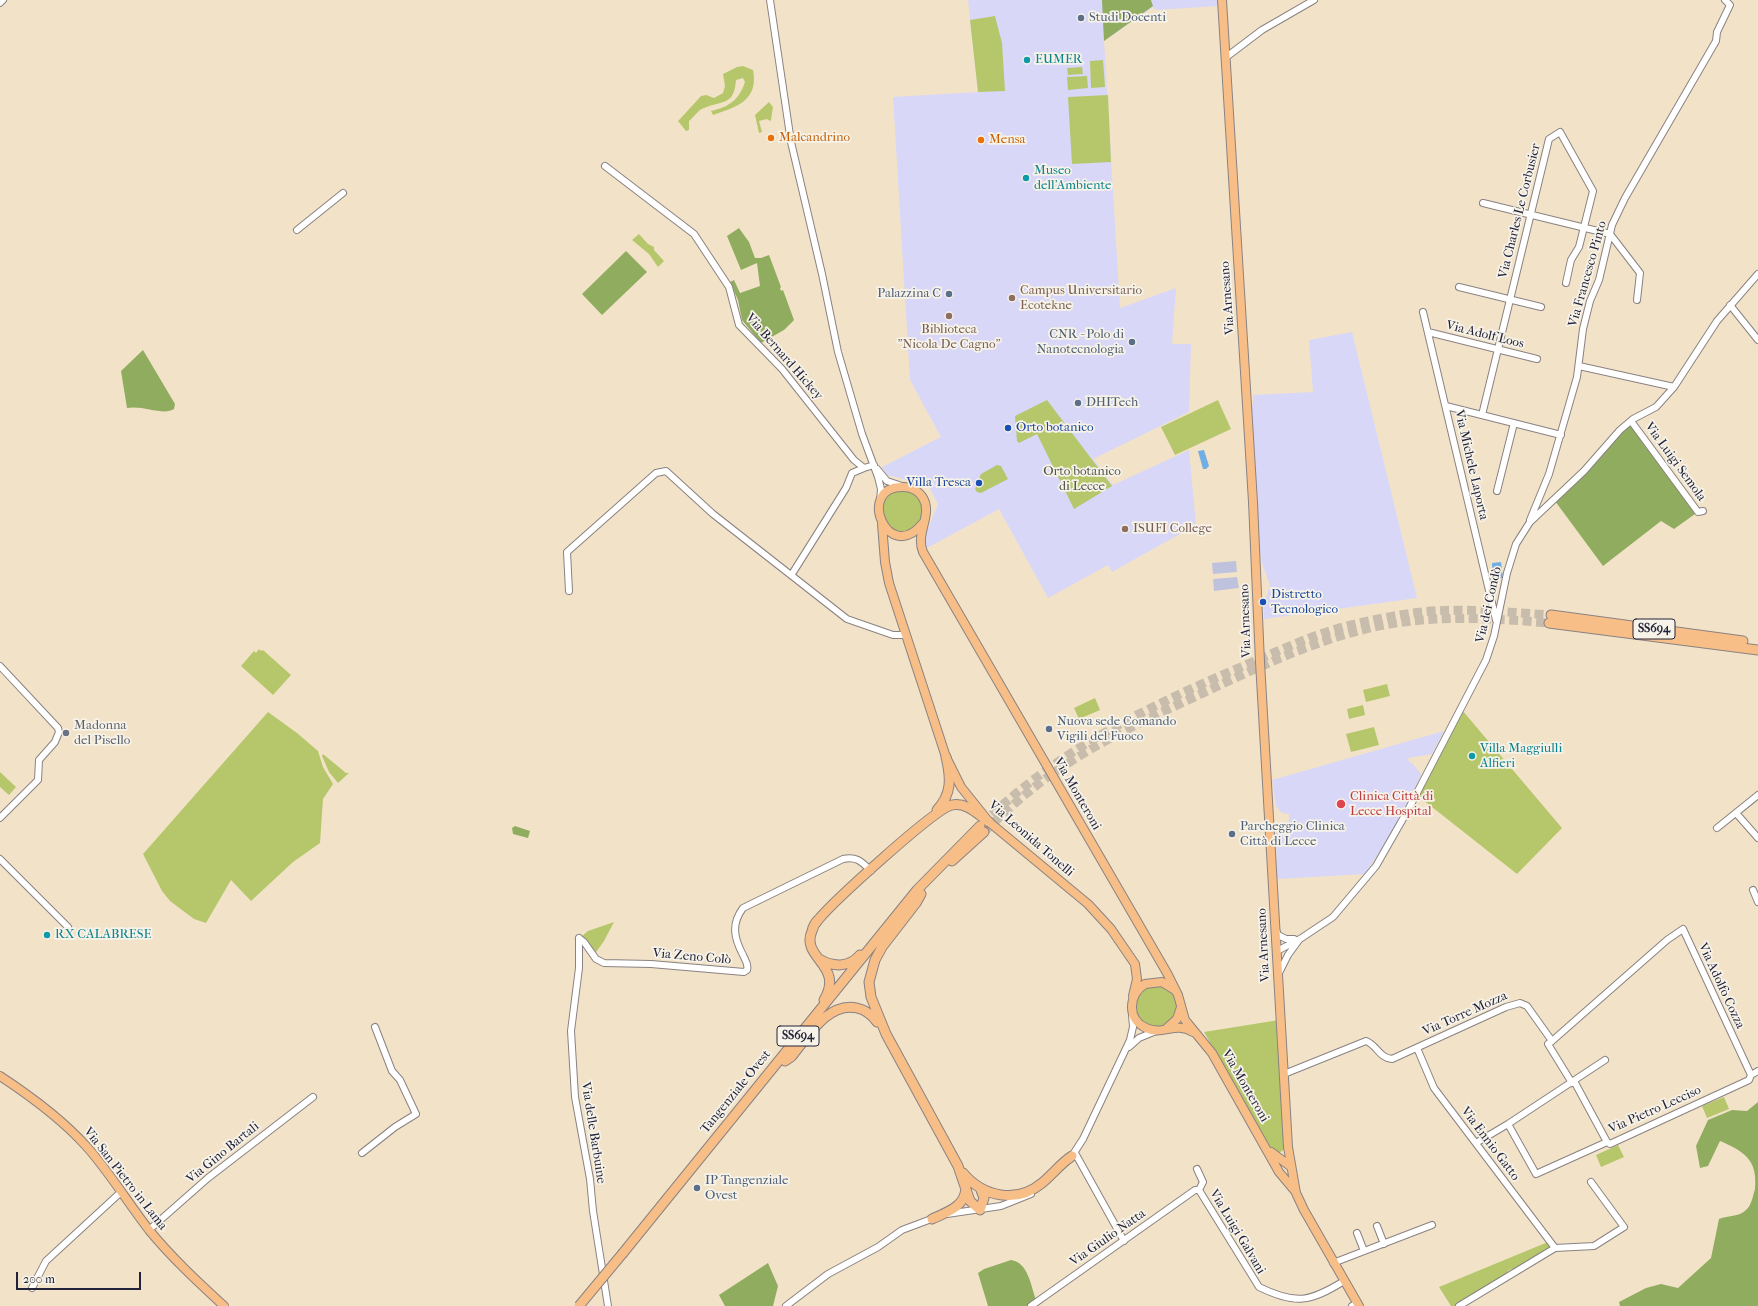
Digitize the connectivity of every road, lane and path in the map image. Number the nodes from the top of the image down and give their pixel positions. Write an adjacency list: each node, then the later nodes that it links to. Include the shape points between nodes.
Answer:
1 (3, 0): 6 (street)
2 (770, 0): 34 (street, via 791,142 836,346 862,434)
3 (1222, 0): 7 (main road, Via Arnesano)
4 (1314, 0): 7 (street, via 1262,30)
5 (1724, 0): 14 (street, Via Francesco Pinto, via 1730,5 1717,32 1716,41 1625,198)
6 (0, 3)
7 (1225, 58): 65 (main road, Via Arnesano, via 1253,502)
8 (604, 166): 35 (street, Via Bernard Hickey, via 694,234 728,287 739,325 782,369 854,460)
9 (343, 193): 13 (street)
10 (1484, 203): 11 (street)
11 (1530, 214): 12 (street); 12 (street, Via Charles Le Corbusier, via 1548,139 1560,132 1593,191); 18 (street, Via Charles Le Corbusier)
12 (1584, 227): 14 (street); 16 (street, Via Charles Le Corbusier, via 1579,247 1571,260)
13 (297, 230)
14 (1610, 234): 19 (street, via 1640,273); 27 (street, Via Francesco Pinto, via 1599,280 1582,328)
15 (1758, 274): 20 (street, Via dei Condò)
16 (1566, 283)
17 (1459, 287): 18 (street)
18 (1510, 299): 21 (street); 25 (street, Via Charles Le Corbusier)
19 (1637, 300)
20 (1730, 305): 24 (street); 28 (street, Via dei Condò)
21 (1541, 306)
22 (1424, 312): 23 (street, Via Michele Laporta)
23 (1428, 332): 25 (street, Via Adolf Loos); 29 (street, Via Michele Laporta)
24 (1758, 340)
25 (1498, 349): 26 (street, Via Adolf Loos); 30 (street, Via Charles Le Corbusier)
26 (1537, 359)
27 (1579, 366): 28 (street); 33 (street, Via Francesco Pinto)
28 (1674, 387): 31 (street, Via dei Condò, via 1656,408)
29 (1446, 406): 30 (street); 45 (street, Via Michele Laporta)
30 (1482, 415): 32 (street)
31 (1631, 421): 39 (street, Via Luigi Semola, via 1698,512); 40 (street, Via dei Condò, via 1584,471)
32 (1514, 423): 33 (street); 37 (street)
33 (1561, 435): 40 (street, Via Francesco Pinto)
34 (875, 466): 35 (street); 36 (street, via 888,481); 38 (street, via 881,489)
35 (864, 468): 43 (street, via 852,472 846,488)
36 (905, 487): 38 (main road, via 890,490); 41 (main road, Via Monteroni, via 917,491 925,502 927,510)
37 (1497, 491)
38 (880, 502): 42 (main road, via 878,510)
39 (1703, 511)
40 (1530, 522): 45 (street, Via dei Condò, via 1516,544 1507,573)
41 (924, 523): 42 (main road, via 913,533 900,535); 71 (main road, Via Monteroni, via 921,541 923,552)
42 (882, 524): 46 (main road, Via Leonida Tonelli, via 889,583)
43 (792, 574): 44 (street, via 782,569 713,514 671,475 661,471 653,475 567,552); 46 (street, via 852,622 893,635)
44 (569, 591)
45 (1497, 624): 67 (street, Via dei Condò, via 1486,660 1477,678 1376,866 1334,916)
46 (906, 635): 50 (main road, Via Leonida Tonelli)
47 (1758, 644): 48 (highway, SS694, via 1550,619)
48 (1758, 650)
49 (0, 666): 54 (street, via 59,732 55,742 38,760 38,780)
50 (946, 757): 53 (highway, via 950,774 949,788 946,798); 55 (main road, Via Leonida Tonelli, via 961,787)
51 (1758, 795): 52 (street)
52 (1736, 813): 56 (street); 57 (street)
53 (932, 816): 55 (highway, via 946,807 963,806); 59 (highway)
54 (0, 818)
55 (989, 822): 72 (main road, Via Leonida Tonelli, via 1103,919 1135,964 1138,979)
56 (1717, 828)
57 (1758, 838)
58 (0, 859): 64 (street)
59 (871, 871): 66 (street, Via Zeno Colò, via 859,859 843,859 743,908 737,917 734,931 748,967 744,972 651,964 604,963 596,960); 69 (highway, via 816,922 811,933 811,947)
60 (1752, 890): 62 (street)
61 (921, 894): 63 (highway, Tangenziale Ovest / SS694, via 982,829 936,869); 78 (highway, via 878,954 872,967 869,982 871,997); 82 (highway, Tangenziale Ovest / SS694)
62 (1758, 902)
63 (894, 918): 69 (highway, via 854,960 837,965); 82 (highway, Tangenziale Ovest / SS694)
64 (68, 927)
65 (1275, 928): 67 (street, via 1278,935 1286,939); 68 (main road, Via Arnesano)
66 (579, 938): 126 (street, Via delle Barbuine, via 579,968 571,1031 575,1097 590,1179)
67 (1300, 939): 68 (street, Via dei Condò); 70 (street, Via dei Condò, via 1285,961)
68 (1277, 951): 70 (main road, Via Arnesano)
69 (819, 959): 82 (highway, via 830,979 828,993 786,1047)
70 (1278, 979): 86 (main road, Via Arnesano)
71 (1176, 991): 72 (main road, via 1167,984 1150,982 1140,987); 73 (main road, Via Monteroni)
72 (1133, 996): 74 (main road)
73 (1181, 1007): 76 (main road, via 1177,1019); 79 (main road, Via Monteroni, via 1185,1020)
74 (1131, 1009): 77 (main road, via 1140,1025); 83 (street, via 1132,1034)
75 (375, 1027): 96 (street, via 392,1071 400,1080 416,1114)
76 (1166, 1029): 77 (main road, Via Monteroni); 79 (main road, Via Monteroni, via 1182,1027)
77 (1157, 1031): 83 (street, via 1139,1038)
78 (886, 1034): 82 (highway, via 875,1019 863,1010 840,1009 824,1019 792,1057); 98 (highway)
79 (1199, 1036): 95 (main road, Via Monteroni, via 1212,1053)
80 (1552, 1041): 81 (street, Via Torre Mozza, via 1527,1006 1520,1002); 87 (street, Via Adolfo Cozza, via 1682,929); 89 (street, via 1548,1044)
81 (1416, 1048): 86 (street, Via Torre Mozza, via 1389,1059 1366,1041); 93 (street, Via Ennio Gatto, via 1434,1088)
82 (785, 1057): 118 (highway, Tangenziale Ovest / SS694)
83 (1122, 1057): 97 (street)
84 (1605, 1060): 89 (street)
85 (1758, 1071): 87 (street, Via Pietro Lecciso)
86 (1284, 1074): 94 (main road, Via Arnesano)
87 (1751, 1075): 92 (street, Via Pietro Lecciso, via 1749,1080 1610,1144)
88 (0, 1076): 106 (main road, Via San Pietro in Lama, via 63,1123 87,1148)
89 (1573, 1082): 91 (street); 92 (street)
90 (313, 1097): 112 (street, Via Gino Bartali, via 208,1178)
91 (1508, 1124): 92 (street, Via Pietro Lecciso, via 1536,1174); 93 (street)
92 (1607, 1142)
93 (1476, 1143): 116 (street, Via Ennio Gatto)
94 (1288, 1146): 95 (main road, via 1280,1155); 100 (main road, Via Monteroni)
95 (1270, 1152): 99 (main road, Via Monteroni); 100 (main road, Via Monteroni)
96 (362, 1153)
97 (1073, 1155): 104 (highway, via 1041,1184 1025,1192 999,1195); 108 (street, via 1060,1172 1029,1195 1007,1204); 114 (street)
98 (958, 1166): 103 (highway); 104 (highway)
99 (1276, 1166): 100 (main road); 107 (main road, Via Monteroni)
100 (1290, 1166): 107 (main road, Via Monteroni)
101 (1197, 1169): 105 (street, Via Luigi Galvani, via 1203,1182)
102 (1591, 1182): 116 (street, via 1624,1227 1594,1246)
103 (966, 1185): 108 (highway, via 970,1201); 109 (highway, via 965,1194 959,1205)
104 (980, 1190): 108 (highway, via 984,1198)
105 (1200, 1190): 114 (street, Via Giulio Natta, via 1196,1190); 120 (street, Via Luigi Galvani, via 1258,1287 1291,1298 1305,1299 1318,1296)
106 (121, 1192): 112 (main road, Via San Pietro in Lama); 121 (street, via 46,1261)
107 (1296, 1193): 119 (main road, Via Monteroni)
108 (980, 1210): 109 (street)
109 (932, 1218): 127 (street, via 902,1230 878,1247 828,1274)
110 (1432, 1225): 115 (street)
111 (1376, 1226): 115 (street)
112 (150, 1230): 123 (main road, Via San Pietro in Lama, via 167,1251)
113 (1357, 1232): 117 (street)
114 (1124, 1241): 128 (street, Via Giulio Natta)
115 (1384, 1244): 117 (street)
116 (1555, 1248): 129 (street)
117 (1364, 1252): 119 (street)
118 (625, 1254): 124 (highway, Tangenziale Ovest / SS694, bridge); 125 (highway, Tangenziale Ovest / SS694)
119 (1334, 1263): 120 (main road, Via Monteroni)
120 (1344, 1281): 122 (main road, Via Monteroni)
121 (32, 1288)
122 (1356, 1305)
123 (224, 1306)
124 (579, 1306)
125 (587, 1306)
126 (608, 1306)
127 (786, 1306)
128 (1031, 1306)
129 (1459, 1306)

